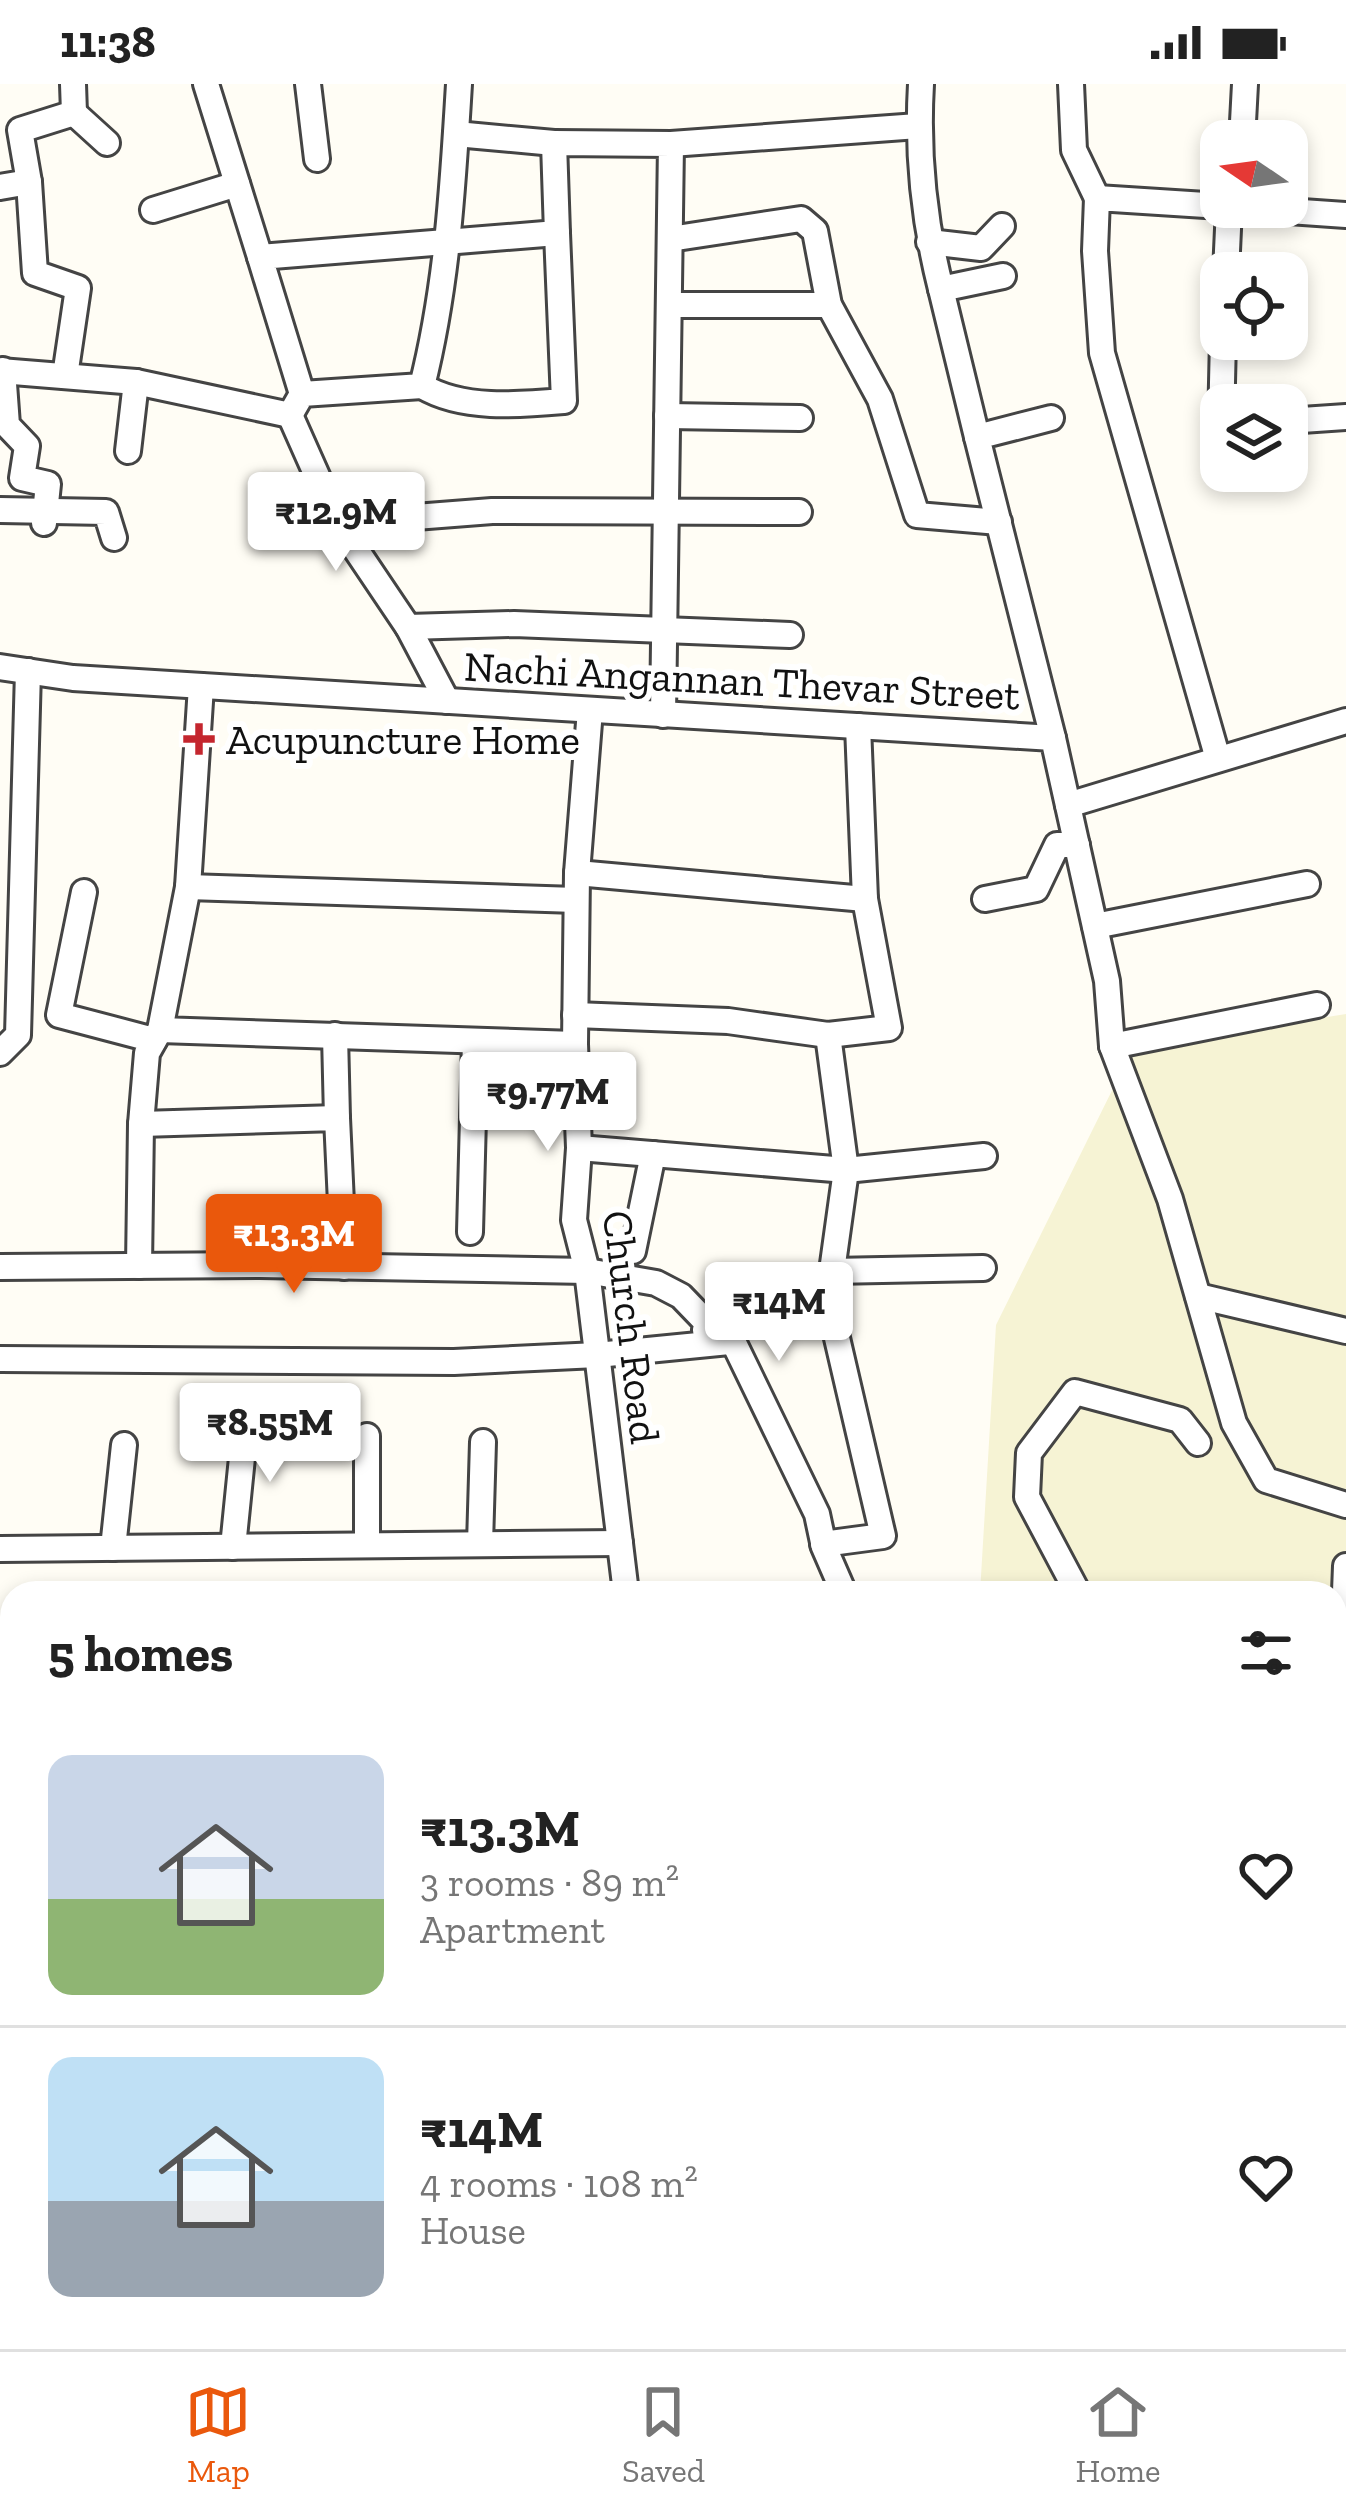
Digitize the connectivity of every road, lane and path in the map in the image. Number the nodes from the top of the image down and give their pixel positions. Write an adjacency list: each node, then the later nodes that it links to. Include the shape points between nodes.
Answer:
1 (73, 84): 8 (street)
2 (206, 84): 17 (street)
3 (308, 84): 15 (street)
4 (459, 84): 11 (street)
5 (921, 84): 10 (street)
6 (1071, 84): 19 (street, via 1074,150)
7 (1244, 84): 9 (street)
8 (74, 113): 12 (street); 16 (street, via 20,130)
9 (1243, 120)
10 (918, 126): 14 (street); 28 (street)
11 (456, 134): 13 (street); 26 (street)
12 (106, 143)
13 (554, 143): 14 (street); 25 (street)
14 (671, 144): 27 (street)
15 (316, 159)
16 (29, 182): 18 (street); 35 (street, via 34,273 78,288)
17 (237, 184): 21 (street); 29 (street)
18 (0, 187)
19 (1097, 197): 20 (street); 65 (street, via 1102,353)
20 (1200, 205)
21 (153, 209)
22 (1308, 212): 23 (street)
23 (1346, 215)
24 (1002, 226): 28 (street, via 981,248)
25 (557, 232): 26 (street); 37 (street, via 563,401 441,397)
26 (447, 239): 29 (street); 37 (street)
27 (670, 239): 32 (street); 33 (street, via 801,219 815,231)
28 (929, 242): 31 (street)
29 (260, 257): 38 (street)
30 (1003, 276): 31 (street)
31 (940, 289): 44 (street)
32 (669, 305): 33 (street); 39 (street)
33 (830, 305): 50 (street, via 880,399 917,515)
34 (1, 370): 35 (street); 49 (street, via 7,425 27,446 22,478 47,484)
35 (65, 376): 36 (street)
36 (136, 382): 38 (street); 45 (street)
37 (422, 386): 38 (street)
38 (296, 405): 51 (street)
39 (667, 416): 41 (street); 46 (street)
40 (1346, 417): 43 (street)
41 (800, 418)
42 (1052, 418): 44 (street)
43 (1308, 420)
44 (977, 437): 50 (street)
45 (128, 451)
46 (666, 509): 48 (street); 51 (street); 54 (street)
47 (0, 510): 49 (street)
48 (799, 512)
49 (45, 516): 52 (street, via 106,512)
50 (999, 522): 64 (street)
51 (338, 523): 53 (street)
52 (114, 538)
53 (408, 627): 54 (street); 59 (street)
54 (664, 630): 55 (street); 61 (street)
55 (790, 635)
56 (0, 667): 57 (street, Nachi Angannan Thevar Street)
57 (28, 671): 58 (street, Nachi Angannan Thevar Street); 76 (street)
58 (202, 686): 59 (street, Nachi Angannan Thevar Street); 70 (street)
59 (447, 701): 60 (street, Nachi Angannan Thevar Street)
60 (590, 710): 61 (street, Nachi Angannan Thevar Street); 68 (street, Church Road)
61 (663, 715): 63 (street, Nachi Angannan Thevar Street)
62 (1346, 721): 65 (street)
63 (858, 726): 64 (street, Nachi Angannan Thevar Street); 72 (street)
64 (1053, 738): 66 (street, Nachi Angannan Thevar Street)
65 (1218, 759): 66 (street)
66 (1068, 805): 67 (street, Nachi Angannan Thevar Street)
67 (1076, 845): 73 (street, via 1057,844 1036,889); 75 (street, Nachi Angannan Thevar Street)
68 (577, 873): 72 (street); 74 (street, Church Road)
69 (1307, 884): 75 (street)
70 (188, 887): 74 (street); 79 (street)
71 (84, 892): 79 (street, via 59,1015)
72 (865, 898): 81 (street, via 890,1028)
73 (985, 899)
74 (576, 900): 78 (street, Church Road)
75 (1095, 926): 84 (street, Nachi Angannan Thevar Street)
76 (10, 972): 85 (street, via 18,1035)
77 (1317, 1005): 84 (street)
78 (575, 1015): 81 (street, via 728,1021); 83 (street, Church Road)
79 (157, 1035): 80 (street); 87 (street)
80 (335, 1035): 82 (street); 86 (street)
81 (828, 1035): 91 (street)
82 (476, 1041): 83 (street); 92 (street)
83 (575, 1044): 88 (street, Church Road)
84 (1112, 1046): 100 (street, Nachi Angannan Thevar Street)
85 (0, 1053)
86 (337, 1118): 87 (street); 96 (street)
87 (140, 1124): 94 (street)
88 (579, 1148): 89 (street); 98 (street, Church Road, via 574,1220)
89 (652, 1154): 91 (street); 93 (street)
90 (984, 1156): 91 (street)
91 (846, 1170): 99 (street)
92 (470, 1232)
93 (633, 1251)
94 (139, 1266): 95 (street); 96 (street)
95 (0, 1267)
96 (344, 1268): 98 (street)
97 (983, 1268): 99 (street)
98 (587, 1271): 102 (street, via 656,1283 681,1296 705,1330); 103 (street, Church Road)
99 (832, 1271): 113 (street, via 827,1295 883,1536)
100 (1198, 1296): 101 (street); 110 (street, Nachi Angannan Thevar Street, via 1234,1423 1266,1480)
101 (1346, 1331)
102 (733, 1341): 103 (street); 113 (street, via 818,1514)
103 (597, 1355): 104 (street, via 454,1362); 111 (street, Church Road)
104 (0, 1359)
105 (246, 1418): 115 (street)
106 (367, 1436): 114 (street)
107 (484, 1442): 112 (street)
108 (1198, 1443): 120 (street, via 1180,1420 1076,1392 1030,1454 1027,1497)
109 (124, 1445): 116 (street)
110 (1346, 1505)
111 (620, 1543): 112 (street); 118 (street, Church Road)
112 (480, 1544): 114 (street)
113 (824, 1544): 119 (street)
114 (367, 1545): 115 (street)
115 (233, 1546): 116 (street)
116 (112, 1548): 117 (street)
117 (0, 1549)
118 (625, 1581)
119 (839, 1581)
120 (1072, 1581)

